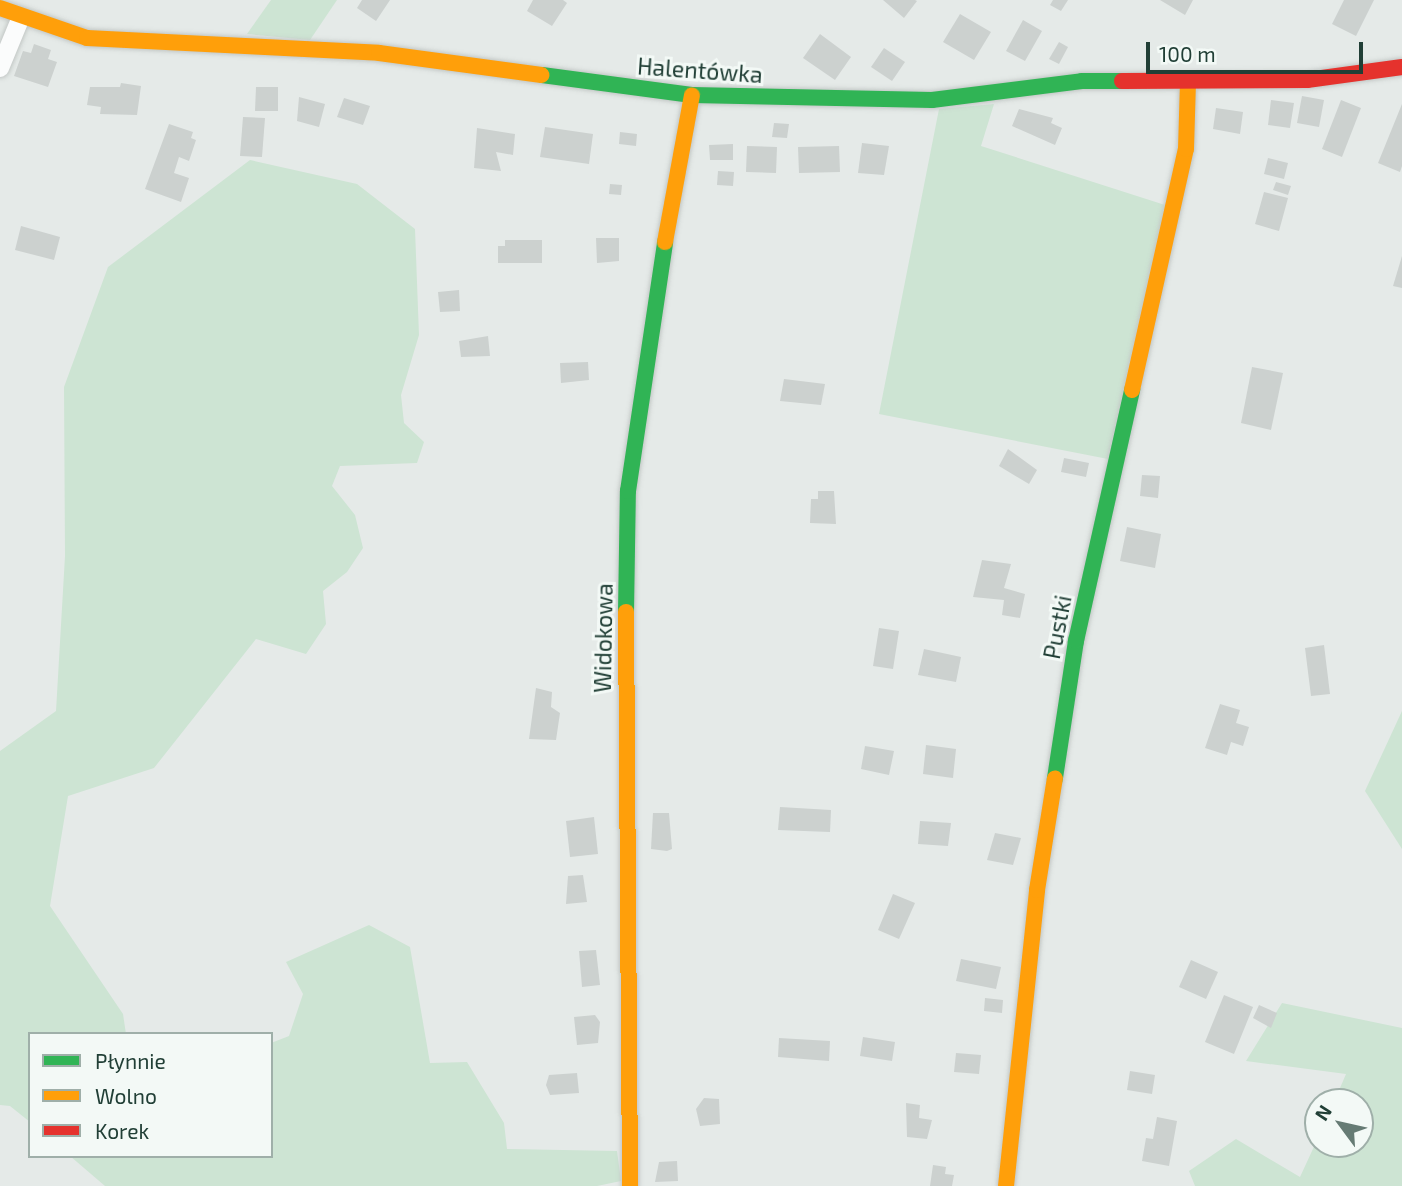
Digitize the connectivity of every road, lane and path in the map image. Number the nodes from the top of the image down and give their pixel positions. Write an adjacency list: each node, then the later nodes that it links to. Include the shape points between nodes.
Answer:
1 (0, 8): 2 (street, Halentówka)
2 (21, 17): 4 (street); 6 (street, Halentówka, via 87,38 379,53)
3 (1402, 67): 5 (street, Halentówka, via 1307,80)
4 (0, 68)
5 (1188, 83): 6 (street, Halentówka, via 1082,81 932,100); 8 (street, Pustki, via 1186,149 1076,641 1037,890)
6 (692, 95): 7 (street, Widokowa, via 651,316 628,491)
7 (630, 1186)
8 (1006, 1186)

